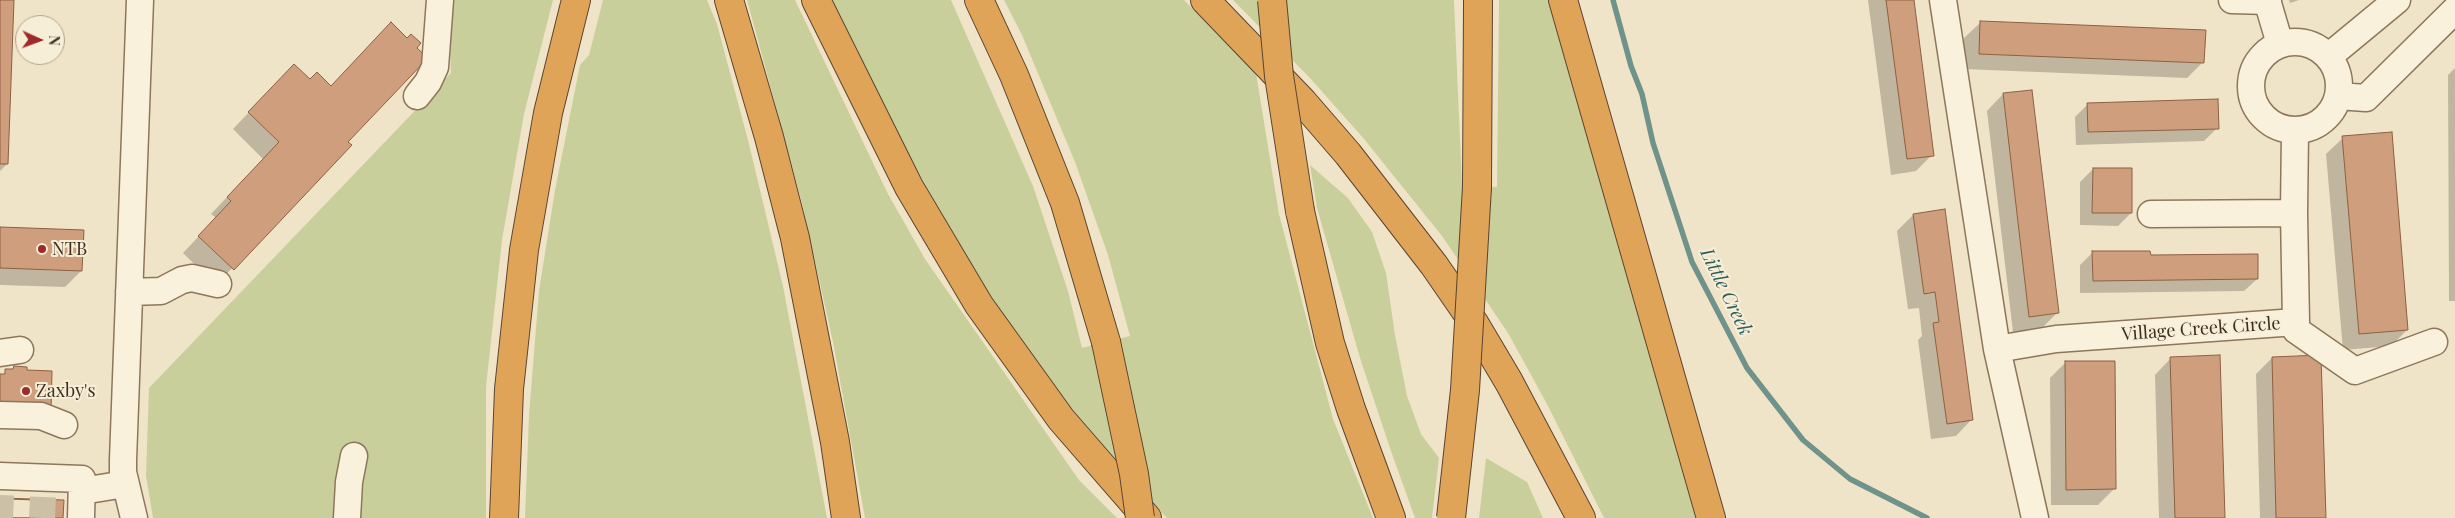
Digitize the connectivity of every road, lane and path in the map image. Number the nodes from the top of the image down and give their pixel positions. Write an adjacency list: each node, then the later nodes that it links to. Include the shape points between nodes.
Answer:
1 (140, 0): 24 (street)
2 (440, 0): 18 (street, via 435,67)
3 (576, 0): 37 (highway, via 548,112 524,250 509,389)
4 (729, 0): 38 (highway, via 795,238)
5 (816, 0): 40 (highway, via 909,187 979,305 1061,419)
6 (978, 0): 39 (highway, bridge, via 1045,148 1084,263 1106,342)
7 (1205, 0): 43 (highway, via 1348,154 1434,265 1509,382)
8 (1272, 0): 41 (highway, bridge, via 1280,86 1300,210 1330,343 1350,410)
9 (1478, 0): 42 (highway, bridge, via 1477,187 1466,382)
10 (1563, 0): 44 (highway)
11 (1943, 0): 27 (street)
12 (2232, 0): 14 (street)
13 (2397, 0): 17 (street)
14 (2267, 1): 16 (street)
15 (2455, 10): 19 (street, via 2366,98)
16 (2280, 44): 17 (street, via 2306,43); 20 (street, via 2270,49 2256,64 2250,84 2251,94 2266,121)
17 (2328, 56): 19 (street, via 2336,68)
18 (417, 96)
19 (2338, 96): 20 (street, via 2323,121)
20 (2296, 131): 21 (street, Village Creek Circle)
21 (2294, 213): 22 (street); 25 (street, Village Creek Circle)
22 (2151, 214)
23 (218, 284): 24 (street, via 192,278 162,290)
24 (129, 292): 32 (street)
25 (2296, 322): 26 (street, via 2296,330 2355,371); 27 (street, Village Creek Circle, via 2056,339)
26 (2434, 342)
27 (1997, 350): 45 (street)
28 (0, 415): 29 (street, via 41,416)
29 (64, 424)
30 (354, 456): 36 (street)
31 (1, 482): 33 (street, via 44,488 82,479)
32 (125, 484): 33 (street); 35 (street)
33 (82, 491): 34 (street)
34 (82, 518)
35 (134, 518)
36 (347, 518)
37 (504, 518)
38 (846, 518)
39 (1140, 518)
40 (1147, 518)
41 (1391, 518)
42 (1451, 518)
43 (1581, 518)
44 (1711, 518)
45 (2035, 518)

